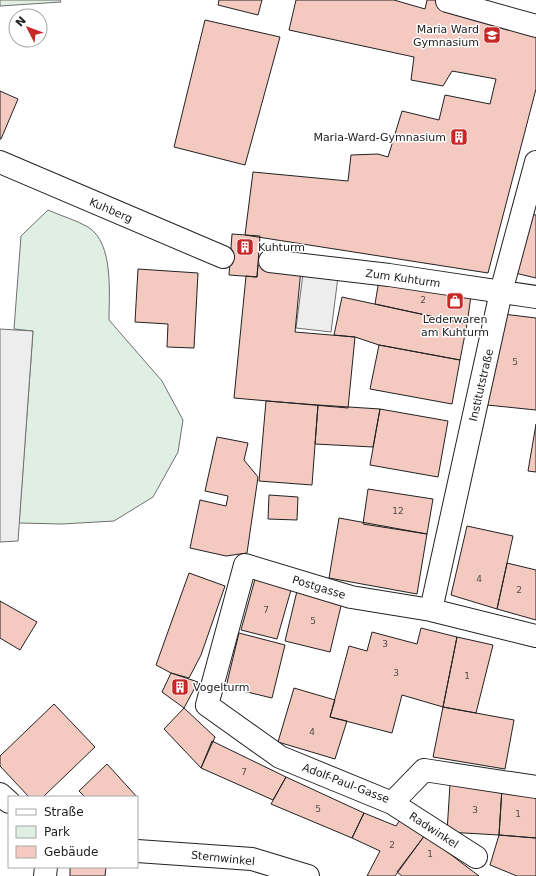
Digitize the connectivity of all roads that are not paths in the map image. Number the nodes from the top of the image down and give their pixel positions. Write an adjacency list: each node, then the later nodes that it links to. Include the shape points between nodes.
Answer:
1 (447, 1): 2 (street)
2 (536, 26)
3 (0, 162): 5 (street, Kuhberg)
4 (536, 162): 7 (street, Institutstraße)
5 (223, 257)
6 (270, 261): 7 (street, Zum Kuhturm, via 389,274)
7 (501, 292): 8 (street, Zum Kuhturm); 9 (street, Institutstraße)
8 (536, 297)
9 (431, 610): 10 (street, Postgasse); 11 (street, Postgasse, via 351,597 245,565)
10 (536, 636)
11 (207, 705): 15 (street, Adolf-Paul-Gasse, via 280,758)
12 (536, 787): 15 (street, Adolf-Paul-Gasse, via 424,770)
13 (0, 794): 14 (street)
14 (8, 801)
15 (392, 803): 17 (street, Radwinkel)
16 (138, 851): 18 (street, Sternwinkel, via 252,859)
17 (476, 857)
18 (308, 876)

